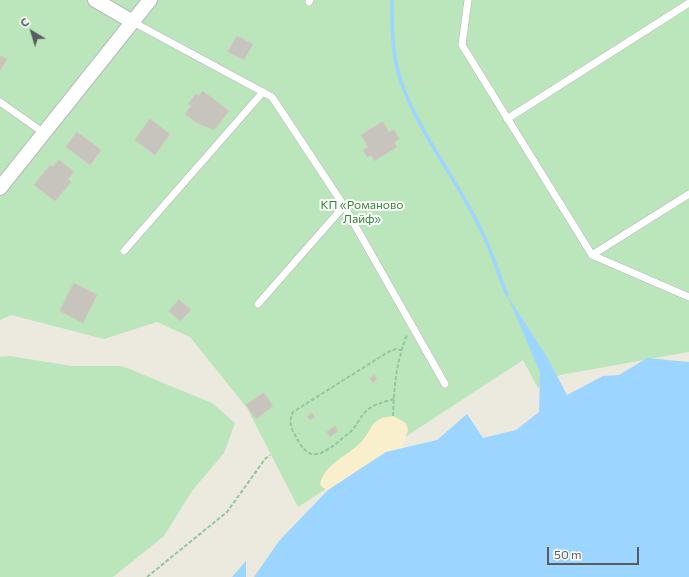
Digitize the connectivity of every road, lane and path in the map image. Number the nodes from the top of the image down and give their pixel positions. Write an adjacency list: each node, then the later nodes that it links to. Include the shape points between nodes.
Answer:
1 (96, 0): 5 (street)
2 (150, 0): 5 (street)
3 (468, 0): 8 (lane, via 462,45)
4 (689, 3): 8 (lane)
5 (133, 22): 6 (lane); 9 (street)
6 (263, 92): 12 (lane, via 272,97); 13 (lane)
7 (0, 102): 9 (lane)
8 (507, 119): 14 (lane)
9 (44, 133): 10 (street)
10 (0, 188)
11 (689, 194): 14 (lane)
12 (344, 206): 16 (lane); 17 (lane)
13 (124, 251)
14 (592, 255): 15 (lane)
15 (689, 297)
16 (258, 304)
17 (413, 327): 18 (path, via 408,332); 19 (lane)
18 (401, 350): 20 (path); 20 (path, via 388,352 293,412 290,419 291,427 305,451 322,454 352,430 366,411)
19 (445, 384)
20 (394, 399): 21 (path)
21 (393, 416)
22 (270, 455): 23 (path, via 227,512)
23 (147, 577)

